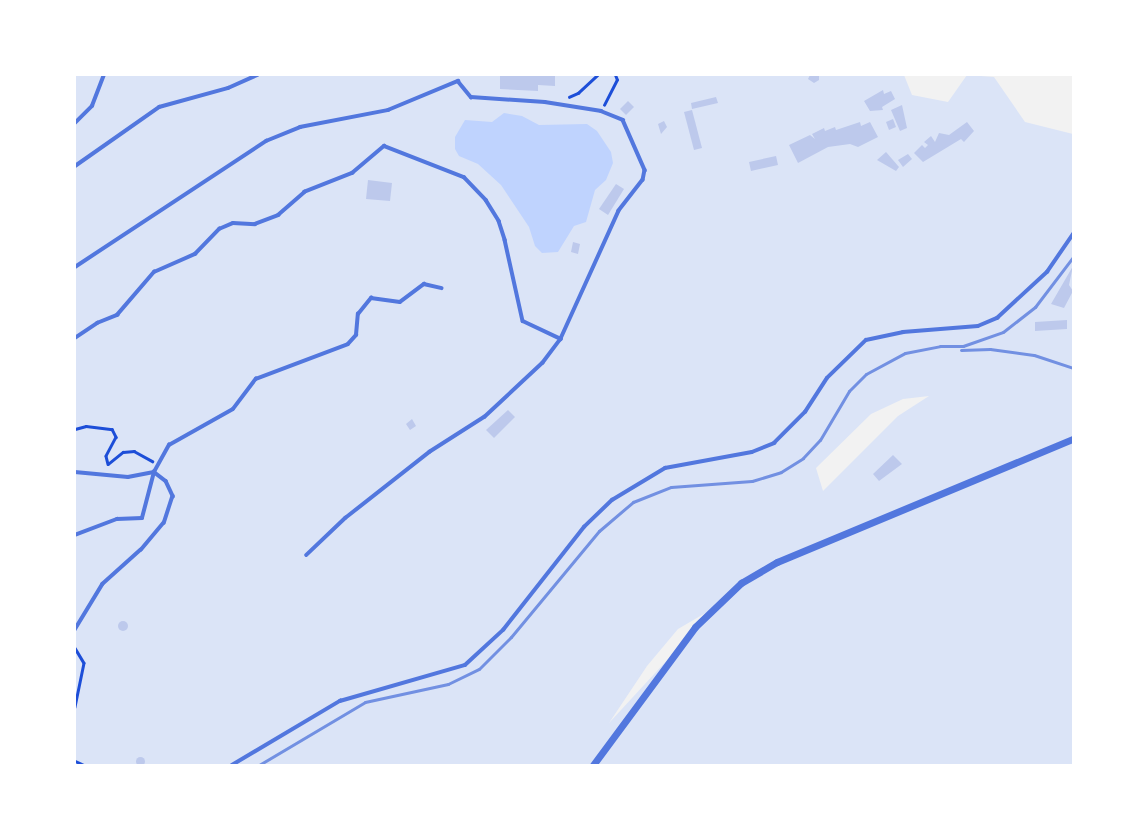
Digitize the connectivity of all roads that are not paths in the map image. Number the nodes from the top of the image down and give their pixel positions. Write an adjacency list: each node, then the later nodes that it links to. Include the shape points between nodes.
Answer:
1 (104, 75): 3 (street, via 92,106)
2 (257, 75): 4 (street, via 228,88 159,107)
3 (75, 123)
4 (75, 166)
5 (1073, 234): 16 (street, via 1047,272 997,318 978,326 903,332 866,340 827,378 794,427 774,443 752,452 665,468 618,495 584,527 503,630 465,665 340,701)
6 (75, 267): 9 (street, via 244,153 284,132 388,110 458,81 471,97 601,111 623,120 644,170 643,180 619,211)
7 (442, 288): 12 (street, via 424,284 400,302 371,298 358,314 356,335 348,344 256,379 233,408 169,445)
8 (75, 338): 9 (street, via 97,323 117,315 154,272 195,254 219,229 233,223 255,224 278,215 304,192 352,173 384,146 464,177 486,200 499,221 505,240 523,321)
9 (562, 339): 14 (street, via 543,363 485,417 430,452 346,518)
10 (1073, 439): 17 (street, via 777,562 741,584 695,627)
11 (75, 472): 12 (street, via 128,477)
12 (154, 472): 13 (street, via 142,518 117,519); 15 (street, via 166,481 173,496 164,523 141,550 103,584)
13 (75, 535)
14 (306, 555)
15 (75, 630)
16 (232, 765)
17 (593, 765)

